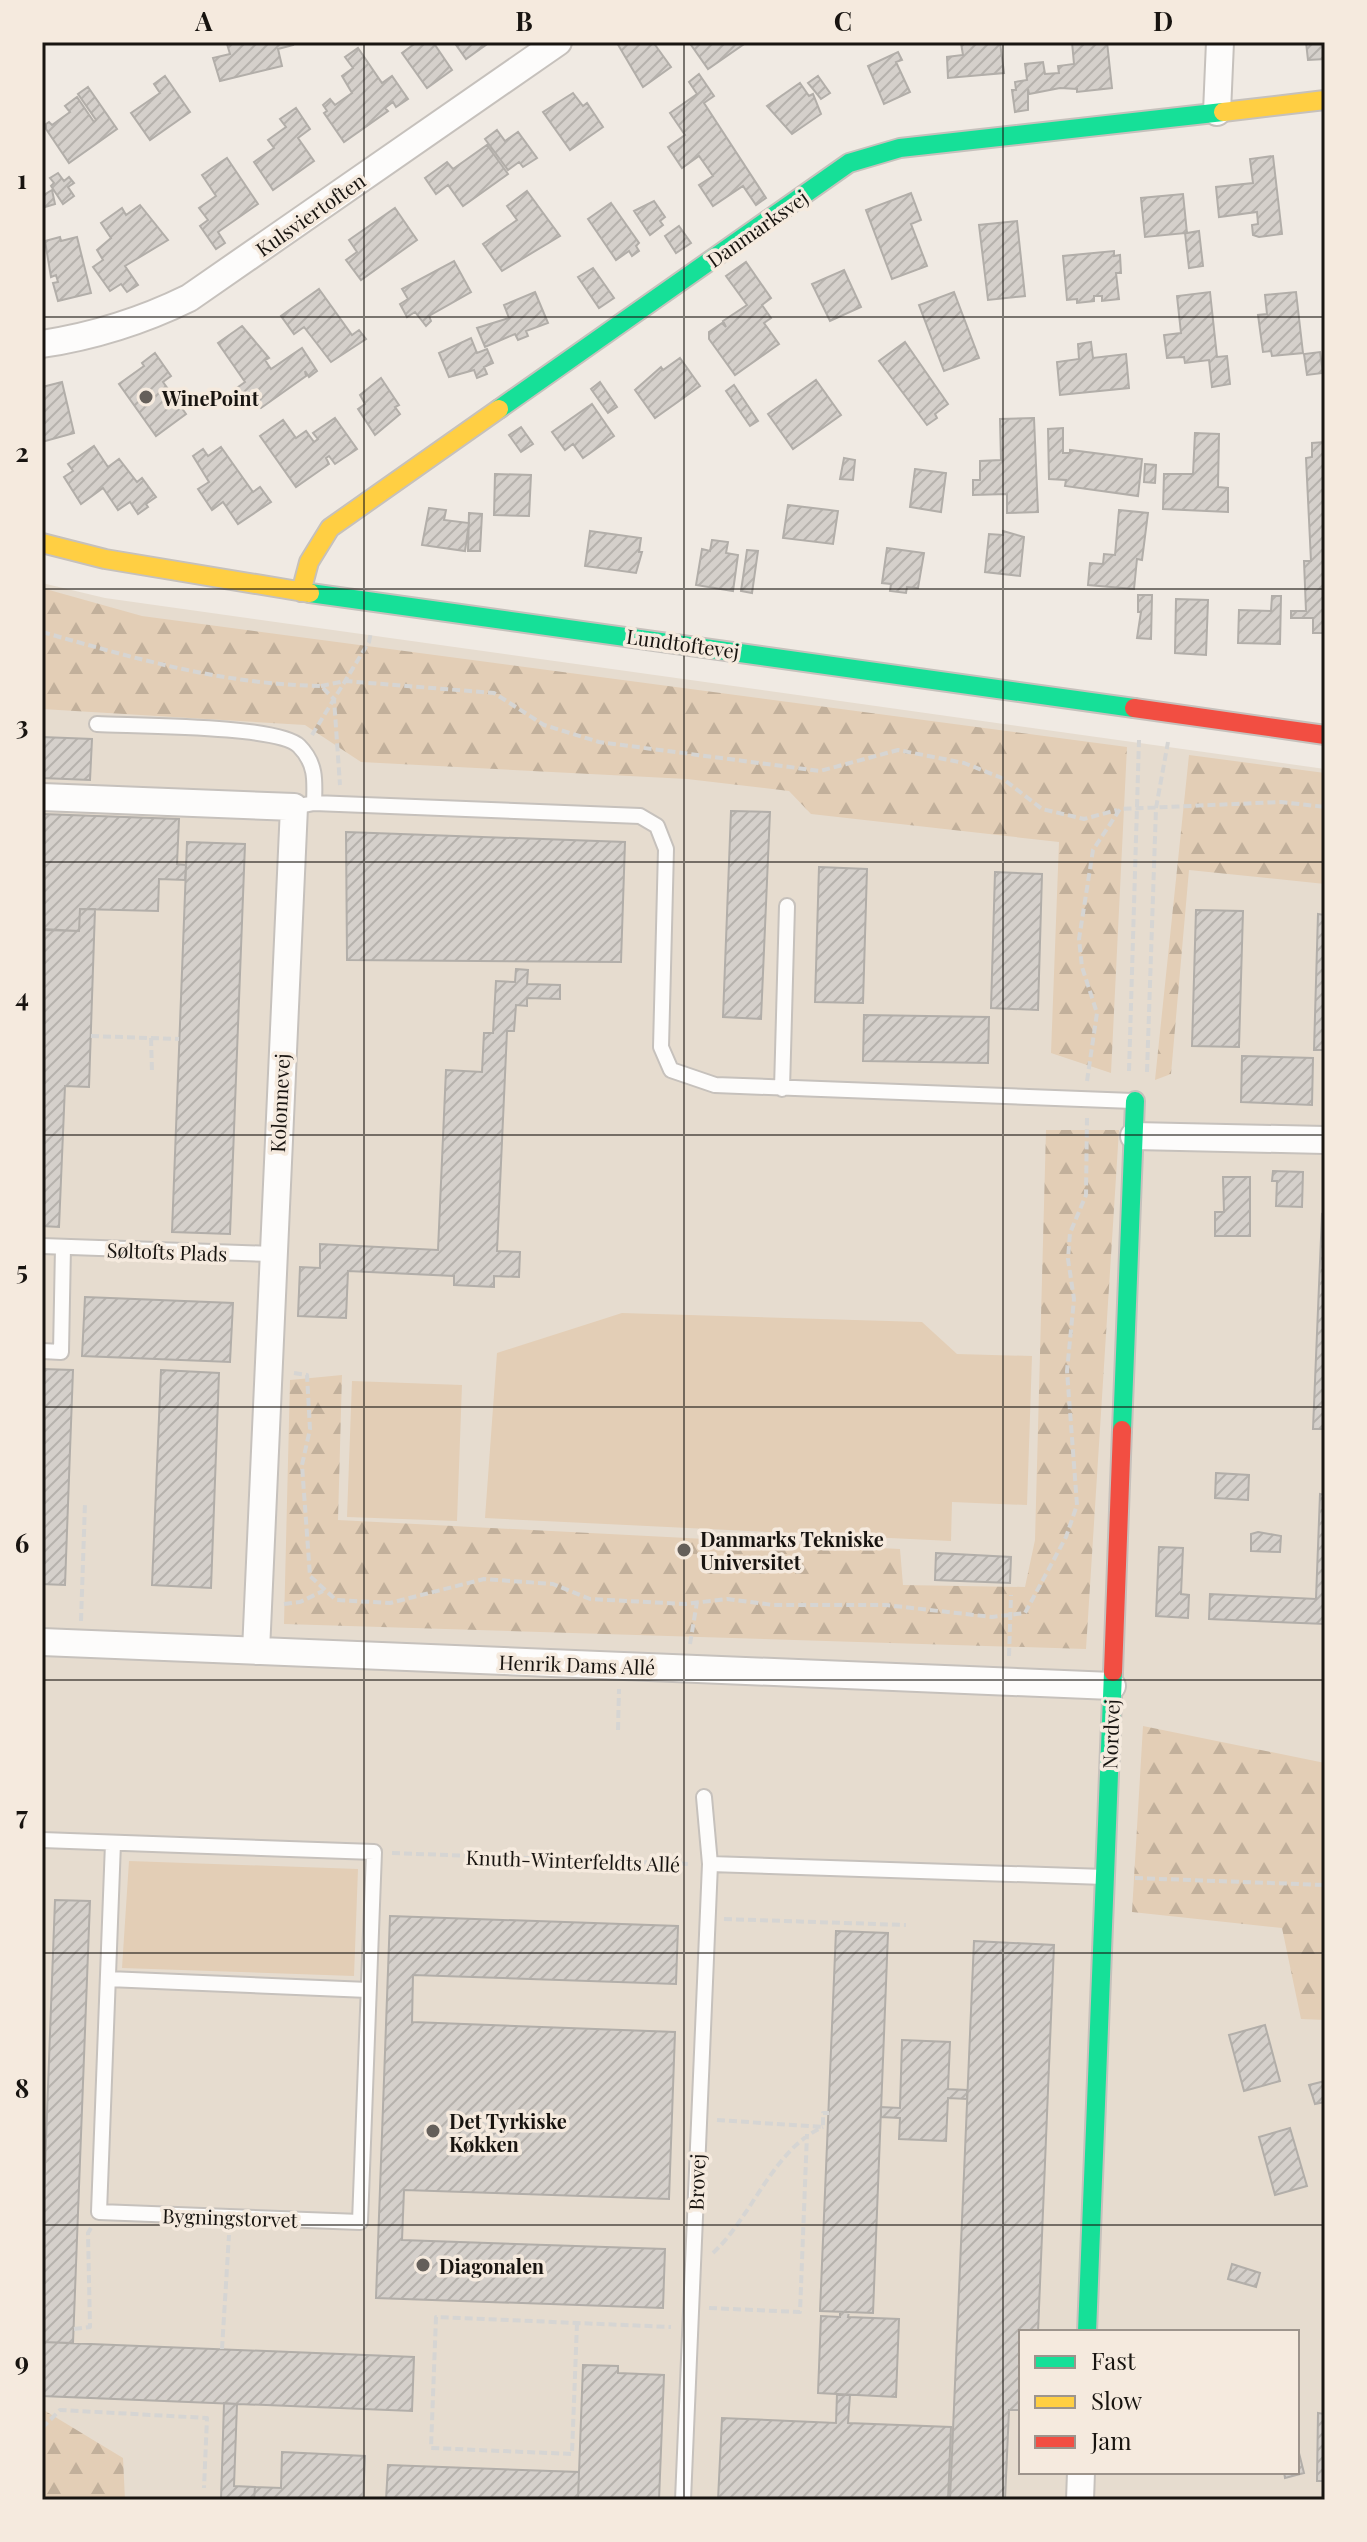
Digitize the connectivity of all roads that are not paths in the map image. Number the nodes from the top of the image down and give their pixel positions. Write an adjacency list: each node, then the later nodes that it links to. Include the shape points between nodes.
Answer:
1 (558, 42): 5 (street, Kulsviertoften, via 189,298 141,322 88,338)
2 (1220, 42): 4 (street)
3 (1325, 100): 4 (street, Danmarksvej)
4 (1217, 112): 7 (street, Danmarksvej, via 900,148 849,163 330,528 309,562)
5 (42, 344)
6 (42, 543): 7 (street, Lundtoftevej, via 105,559)
7 (301, 592): 9 (street, Lundtoftevej)
8 (97, 724): 11 (lane, via 279,736 302,749 315,769)
9 (1325, 735)
10 (42, 797): 11 (street)
11 (304, 805): 13 (lane, via 640,816 657,826 666,849 661,1047 671,1070 715,1085); 19 (street, Kolonnevej)
12 (787, 906): 13 (lane)
13 (782, 1089): 14 (lane)
14 (1135, 1101): 15 (street, Nordvej)
15 (1134, 1136): 16 (street); 23 (street, Nordvej)
16 (1325, 1140)
17 (42, 1246): 18 (lane, Søltofts Plads)
18 (63, 1247): 19 (lane, Søltofts Plads); 20 (lane, via 61,1352)
19 (272, 1254): 22 (street, Kolonnevej)
20 (42, 1351)
21 (42, 1642): 22 (street, Henrik Dams Allé)
22 (256, 1651): 23 (street, Henrik Dams Allé)
23 (1112, 1686): 28 (street, Nordvej)
24 (704, 1797): 27 (lane, Brovej)
25 (42, 1840): 26 (lane)
26 (113, 1843): 29 (lane); 30 (lane, Bygningstorvet, via 374,1852)
27 (710, 1864): 28 (lane, Knuth-Winterfeldts Allé); 33 (lane, Brovej)
28 (1105, 1877): 31 (street, Nordvej)
29 (108, 1979): 30 (lane); 30 (lane, Bygningstorvet, via 99,2212 360,2222)
30 (368, 1990)
31 (1087, 2330)
32 (1081, 2474): 34 (street)
33 (683, 2500)
34 (1080, 2500)

